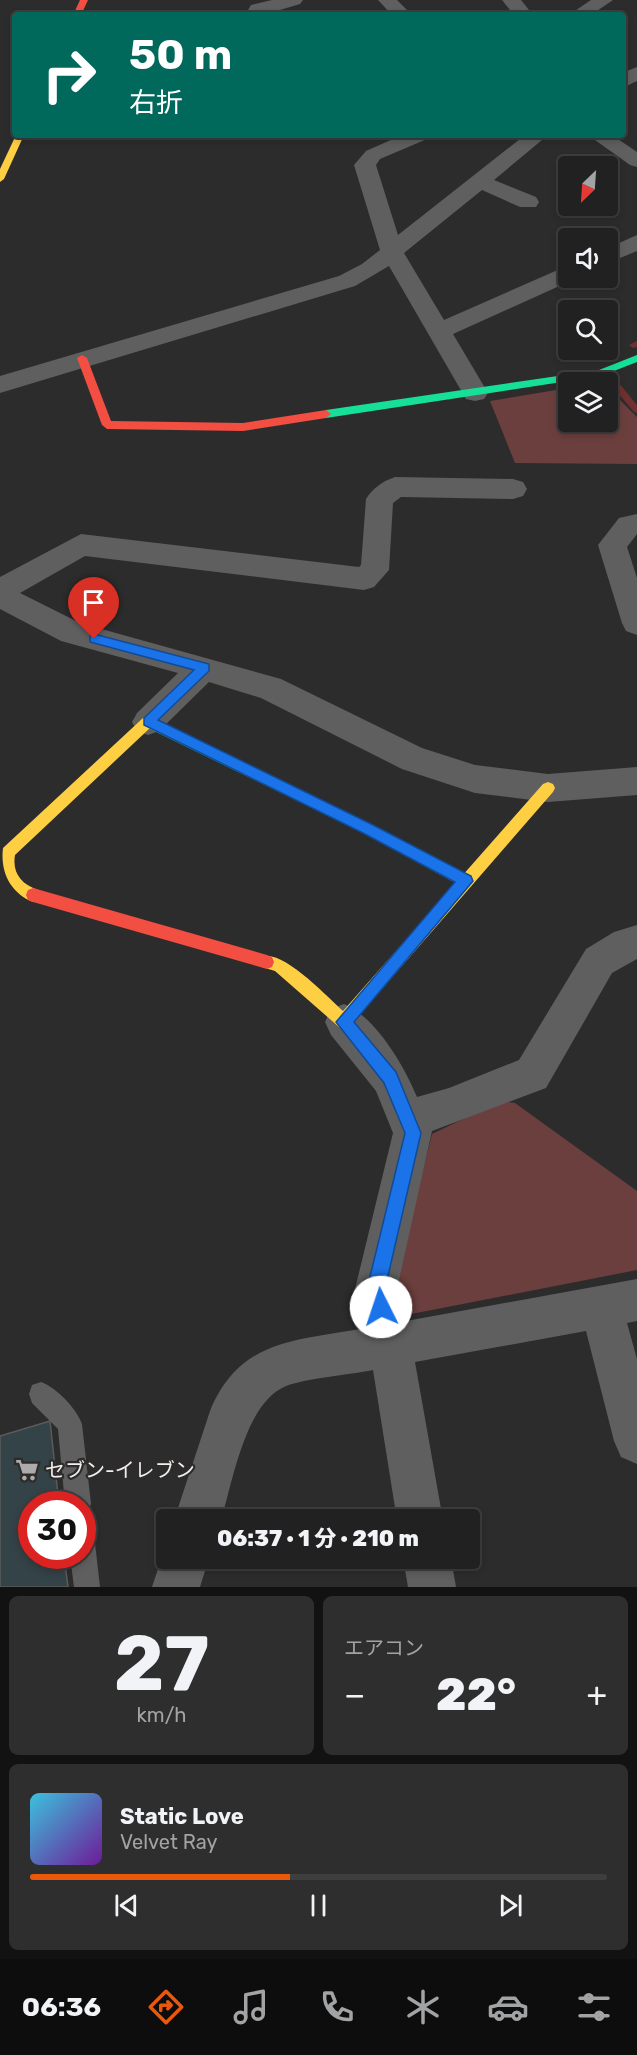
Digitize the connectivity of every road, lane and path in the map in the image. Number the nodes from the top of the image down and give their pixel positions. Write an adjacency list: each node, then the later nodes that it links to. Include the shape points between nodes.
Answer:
1 (294, 0): 5 (street)
2 (387, 0): 6 (street)
3 (511, 0): 7 (street)
4 (604, 0): 8 (street)
5 (254, 8)
6 (400, 12)
7 (521, 12)
8 (583, 12)
9 (19, 138): 14 (main road)
10 (413, 138): 19 (street, via 373,155 365,165)
11 (527, 138): 15 (street)
12 (602, 138): 13 (street)
13 (637, 161)
14 (0, 178)
15 (480, 182): 16 (street); 19 (street)
16 (528, 202)
17 (637, 242): 18 (street)
18 (618, 251)
19 (392, 252): 21 (street); 22 (street, via 355,282)
20 (558, 278): 21 (street)
21 (439, 331): 25 (street)
22 (82, 358): 24 (street); 25 (main road, via 107,425 243,427)
23 (637, 358): 25 (main road, via 601,373)
24 (0, 385)
25 (475, 393)
26 (513, 489): 28 (street, via 395,488 380,499 375,570 364,579 81,545)
27 (637, 524): 30 (street, via 629,525 612,545)
28 (0, 591)
29 (0, 596): 31 (street, via 72,633)
30 (637, 623)
31 (204, 668): 32 (street); 34 (street, via 270,687 414,759 475,779)
32 (148, 722): 35 (main road); 37 (main road, via 8,852 5,859 14,885 21,892 279,965)
33 (637, 781): 34 (street)
34 (548, 788): 35 (main road)
35 (466, 881): 37 (main road)
36 (637, 942): 38 (street, via 599,961 532,1074)
37 (344, 1022): 38 (street, via 390,1078)
38 (408, 1119): 40 (street, via 413,1133 376,1289)
39 (619, 1303): 40 (street); 42 (street)
40 (390, 1343): 44 (street, via 278,1366 250,1384 232,1411); 45 (street)
41 (41, 1394): 43 (lane, via 69,1424)
42 (637, 1441)
43 (77, 1491)
44 (201, 1509)
45 (418, 1509)
46 (85, 1569): 49 (lane)
47 (182, 1569): 50 (street)
48 (429, 1569): 51 (street)
49 (87, 1587)
50 (176, 1587)
51 (432, 1587)

